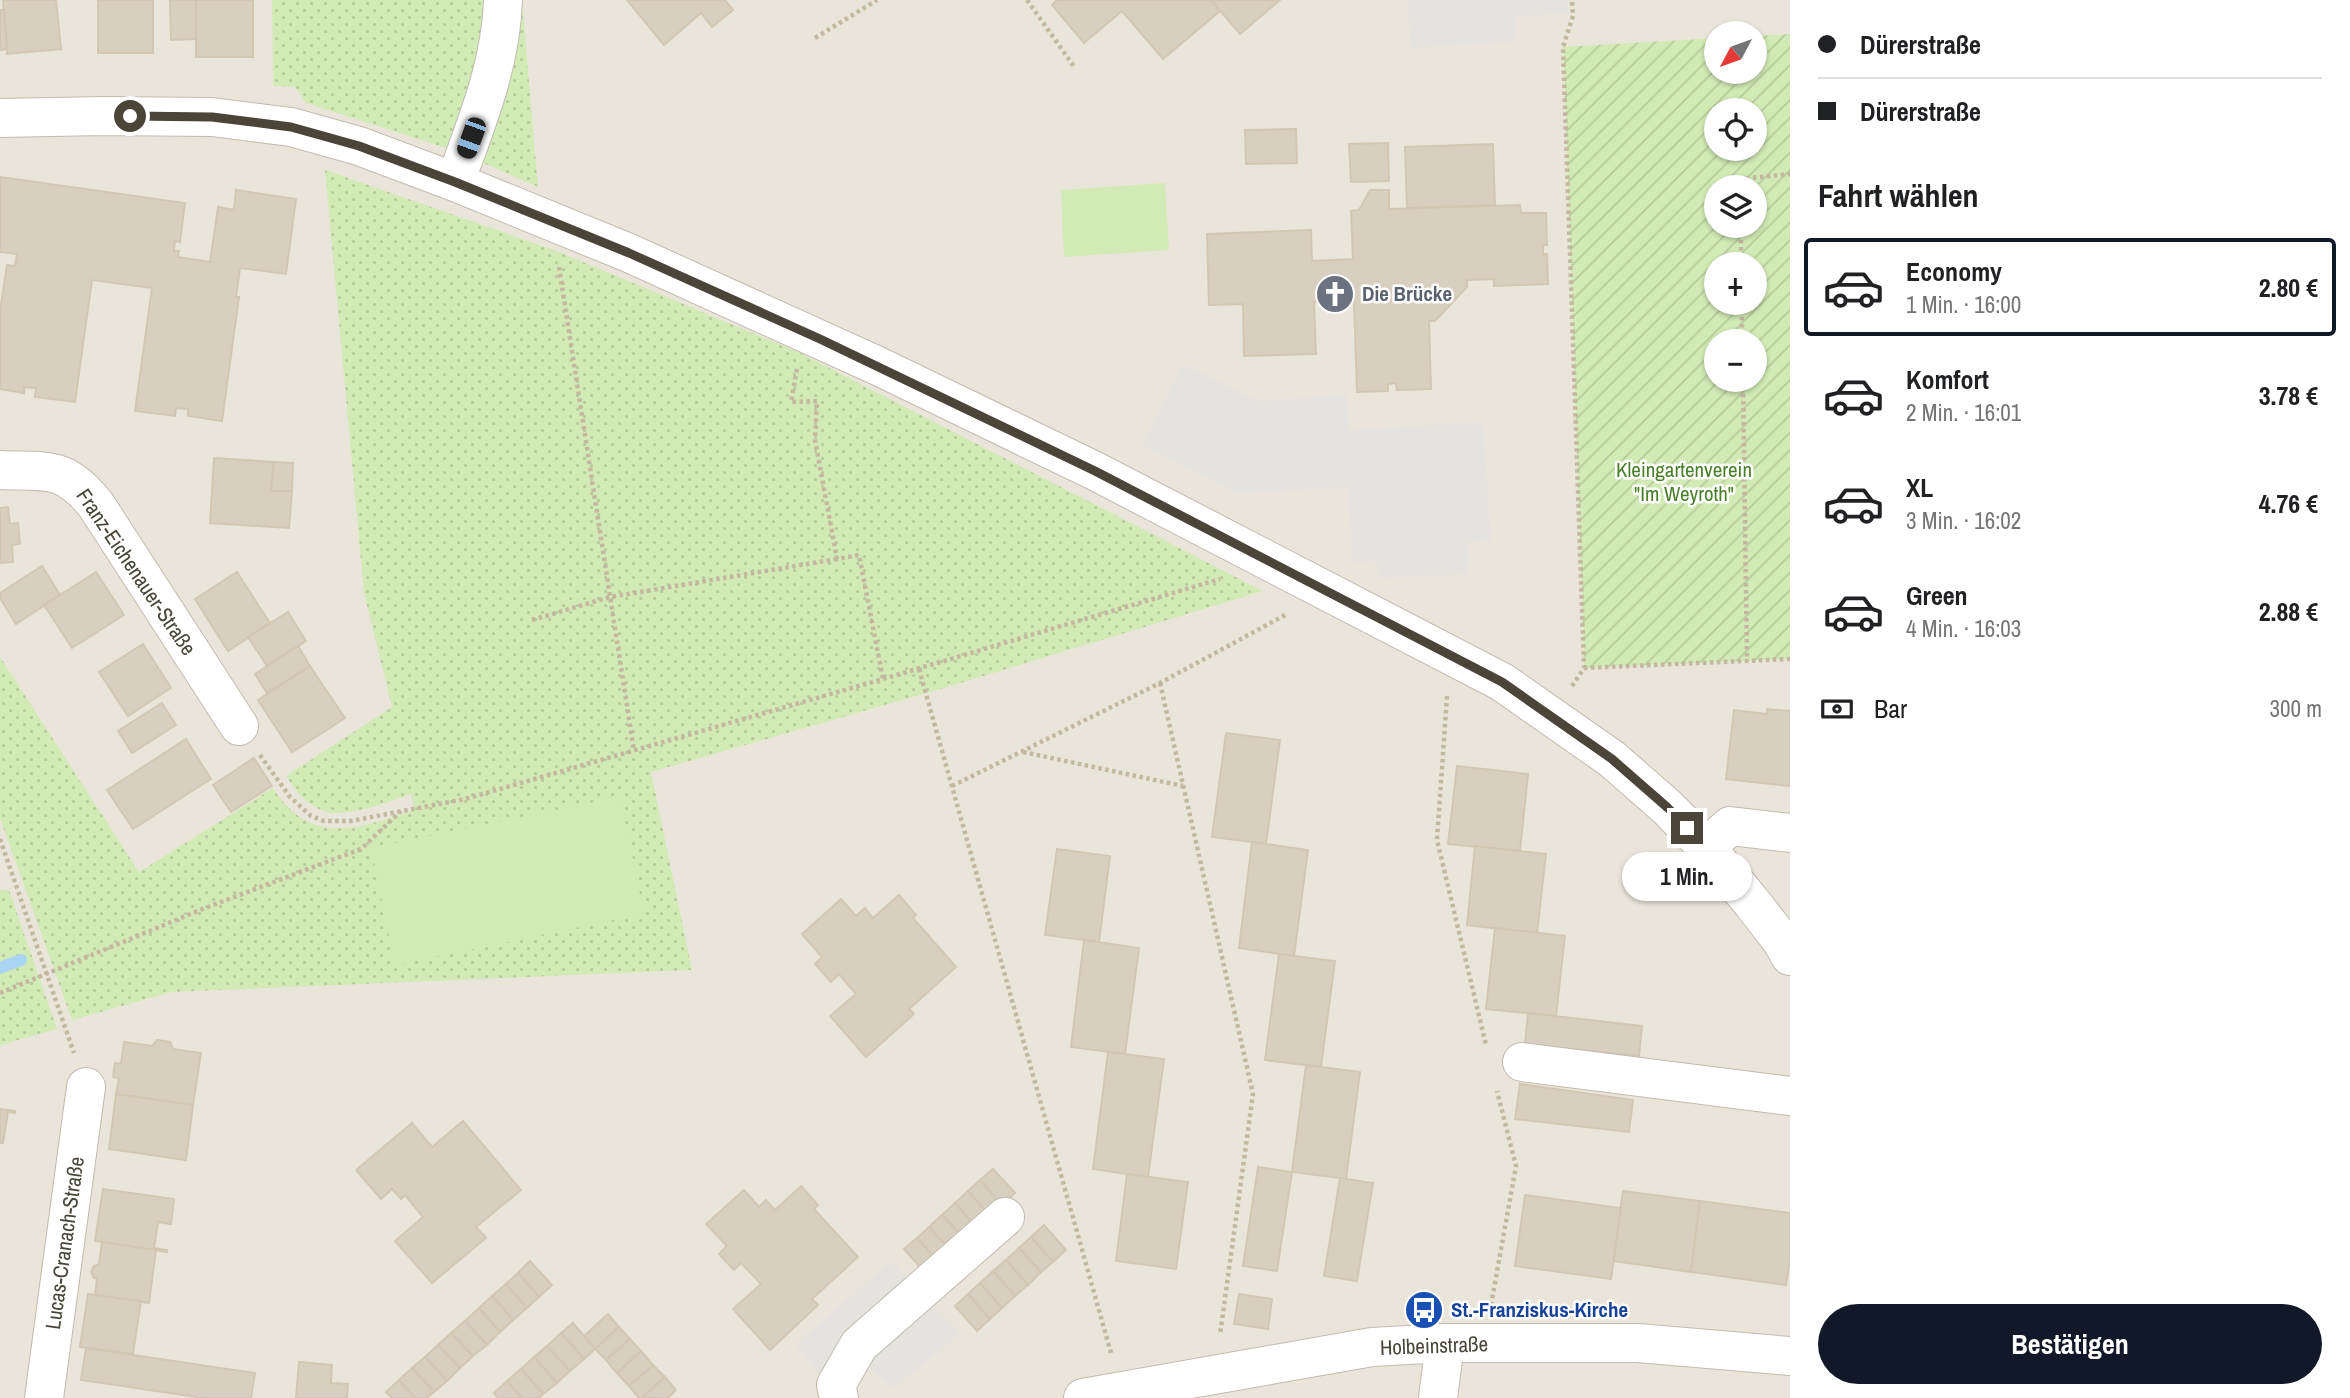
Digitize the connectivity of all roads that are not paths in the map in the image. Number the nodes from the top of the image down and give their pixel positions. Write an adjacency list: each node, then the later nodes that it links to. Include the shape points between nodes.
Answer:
1 (503, 0): 3 (street, via 498,51 487,95)
2 (0, 118): 3 (street, via 212,117 291,127 359,146)
3 (455, 182): 7 (street, via 629,253 1083,465 1502,682 1612,759)
4 (0, 470): 5 (street, Franz-Eichenauer-Straße, via 57,472 80,485)
5 (239, 726)
6 (1790, 833): 7 (street, via 1730,826)
7 (1706, 847): 8 (street)
8 (1790, 956)
9 (1509, 1075): 11 (street)
10 (86, 1087): 15 (street, Lucas-Cranach-Straße)
11 (1790, 1096)
12 (1005, 1217): 16 (street, via 859,1345 836,1385)
13 (1445, 1343): 14 (street, Holbeinstraße, via 1638,1343); 17 (street, Holbeinstraße, via 1372,1347); 18 (street)
14 (1790, 1356)
15 (44, 1398)
16 (839, 1398)
17 (1083, 1398)
18 (1438, 1398)

